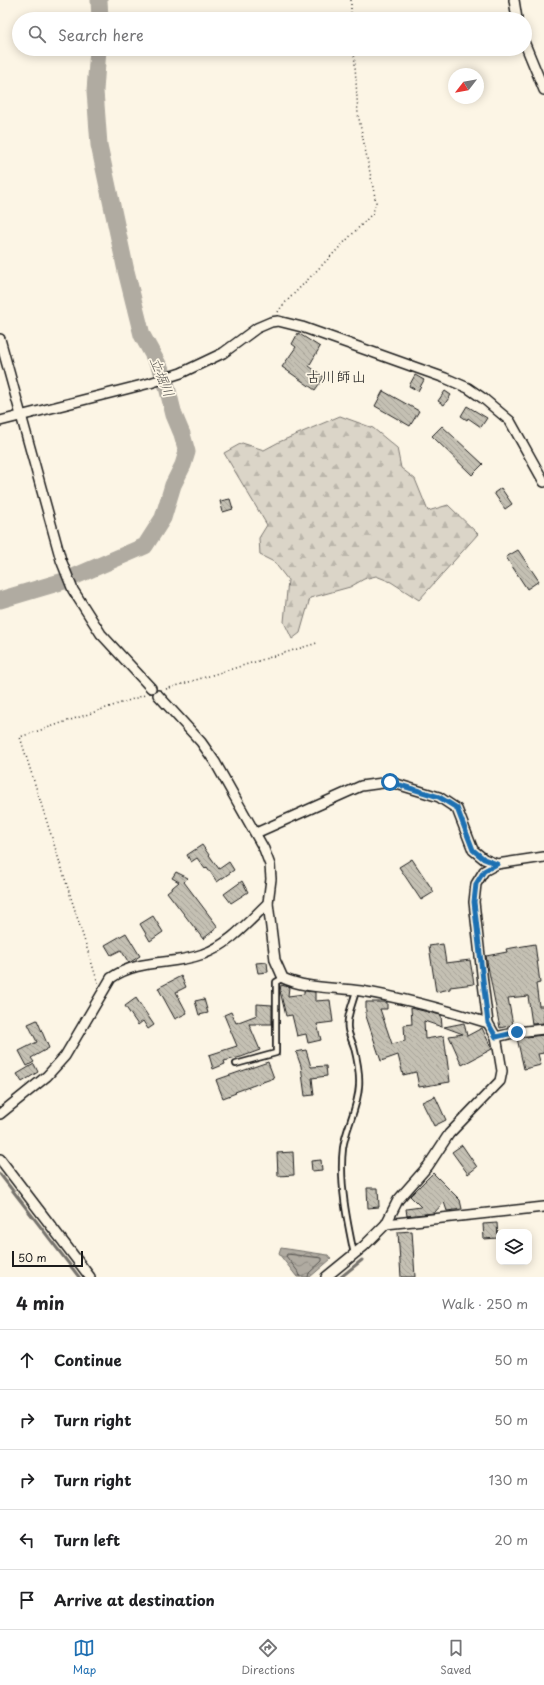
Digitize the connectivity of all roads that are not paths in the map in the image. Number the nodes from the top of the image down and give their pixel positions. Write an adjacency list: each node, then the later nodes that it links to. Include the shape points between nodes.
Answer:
1 (514, 0): 2 (street)
2 (516, 12)
3 (530, 56): 4 (street)
4 (544, 90)
5 (0, 339): 6 (street)
6 (20, 415): 7 (street); 8 (street, via 181,373 223,353 257,328 278,321 302,327 468,388 510,421); 9 (street, via 61,560 73,590 101,634 200,742 215,762)
7 (0, 421)
8 (544, 482)
9 (256, 833): 11 (street, via 361,786 390,782 439,797 457,808 473,850 484,859); 12 (street, via 270,865)
10 (544, 857): 11 (street)
11 (497, 864): 15 (street, via 484,871 476,884 474,902)
12 (268, 903): 13 (street, via 276,960); 19 (street, via 243,928 204,954 123,969 111,978 65,1056 47,1076)
13 (283, 978): 14 (street, via 294,983); 18 (lane, via 276,982 276,1053)
14 (356, 991): 15 (street, via 441,1008); 23 (lane, via 348,1025 354,1046 359,1086 343,1149 346,1218)
15 (488, 1023): 17 (street)
16 (544, 1029): 17 (street)
17 (496, 1037): 22 (street, via 502,1071 500,1081 449,1134 428,1166 398,1200)
18 (236, 1064)
19 (0, 1114)
20 (0, 1159): 24 (street)
21 (544, 1207): 22 (street)
22 (386, 1224): 23 (street)
23 (354, 1254): 25 (street)
24 (90, 1277)
25 (326, 1277)

